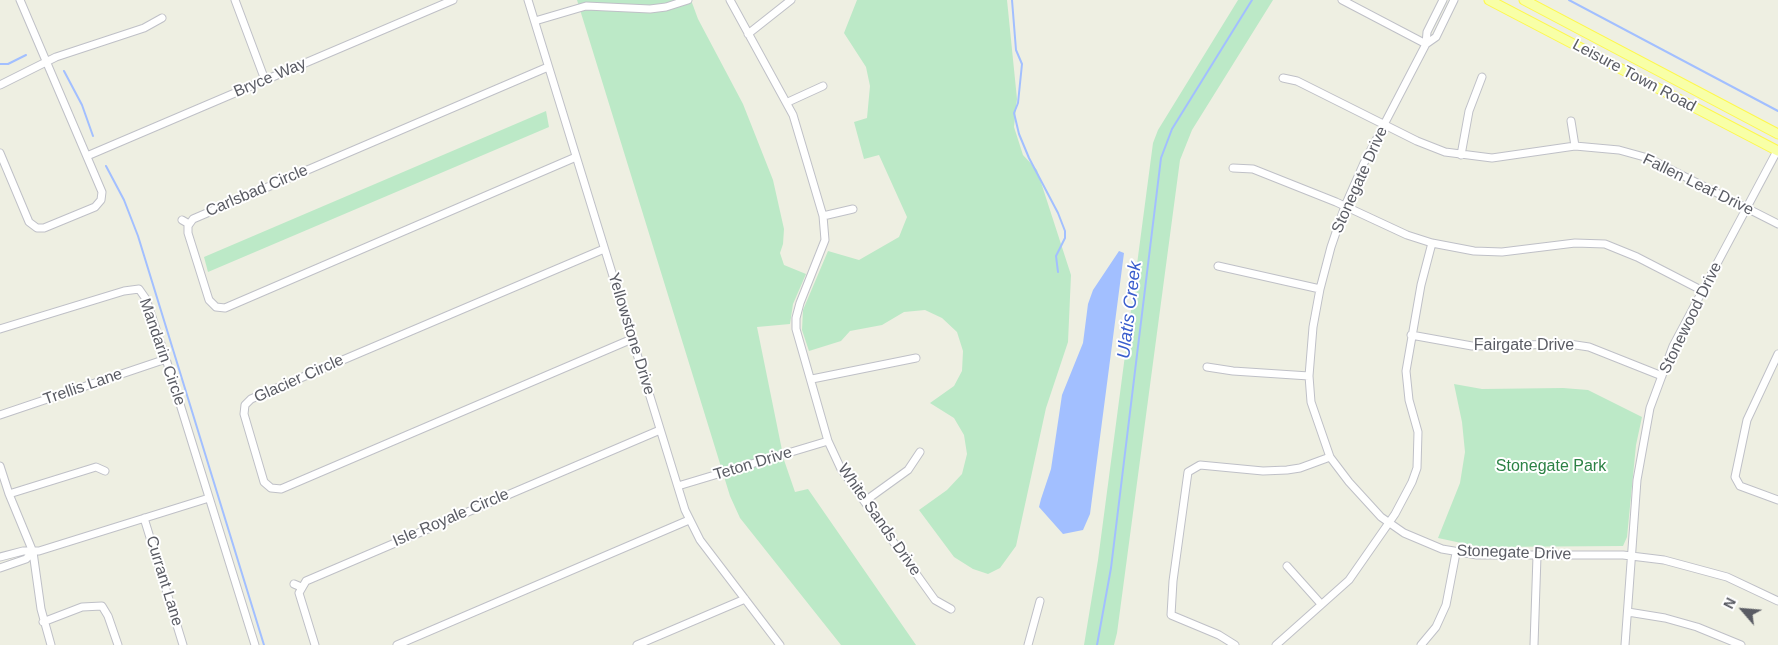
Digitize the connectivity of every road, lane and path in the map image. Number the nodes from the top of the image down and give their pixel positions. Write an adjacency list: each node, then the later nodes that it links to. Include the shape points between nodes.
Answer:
1 (20, 0): 17 (street)
2 (235, 0): 21 (street)
3 (452, 0): 21 (street, Bryce Way)
4 (528, 0): 14 (street, Yellowstone Drive)
5 (688, 0): 14 (street, via 650,9 586,6)
6 (730, 0): 15 (street, White Sands Drive)
7 (792, 0): 15 (street)
8 (1342, 0): 16 (street)
9 (1443, 0): 16 (street, Stonegate Drive, via 1426,32)
10 (1454, 0): 16 (street, Stonegate Drive, via 1436,37)
11 (1489, 0): 29 (main road, Leisure Town Road)
12 (1524, 0): 27 (main road, Leisure Town Road)
13 (162, 18): 17 (street, via 144,28)
14 (535, 20): 18 (street, Yellowstone Drive)
15 (748, 34): 24 (street, White Sands Drive)
16 (1426, 44): 26 (street, Stonegate Drive)
17 (47, 62): 22 (street); 32 (street)
18 (548, 67): 33 (street, Yellowstone Drive); 40 (street, Carlsbad Circle, via 196,217)
19 (1482, 77): 31 (street, via 1469,111)
20 (1283, 78): 26 (street, Fallen Leaf Drive, via 1297,80)
21 (265, 80): 32 (street, Bryce Way)
22 (0, 85)
23 (823, 86): 24 (street)
24 (788, 102): 38 (street, White Sands Drive)
25 (1571, 121): 28 (street)
26 (1384, 126): 31 (street, Fallen Leaf Drive, via 1432,147); 35 (street, Stonegate Drive)
27 (1778, 134)
28 (1575, 146): 31 (street, Fallen Leaf Drive, via 1508,157); 36 (street, Fallen Leaf Drive, via 1619,150 1648,158)
29 (1777, 151): 36 (street, Stonewood Drive)
30 (0, 153): 32 (street, via 29,222 41,229 100,203 102,192)
31 (1461, 154)
32 (87, 156)
33 (576, 157): 43 (street, Yellowstone Drive); 47 (street, via 226,308)
34 (1233, 168): 35 (street, via 1253,169)
35 (1345, 206): 42 (street); 45 (street, Stonegate Drive)
36 (1746, 208): 41 (street, Fallen Leaf Drive); 46 (street, Stonewood Drive)
37 (853, 209): 38 (street)
38 (823, 216): 58 (street, White Sands Drive, via 825,240 796,318 796,329)
39 (182, 220): 40 (street)
40 (189, 224): 47 (street, Carlsbad Circle, via 188,233 209,300)
41 (1778, 224)
42 (1432, 243): 46 (street, via 1474,251 1502,252 1575,243 1605,244); 50 (street)
43 (604, 249): 51 (street, Yellowstone Drive); 51 (street, Glacier Circle, via 242,404 264,482 269,492 281,490)
44 (1218, 266): 45 (street)
45 (1320, 289): 56 (street, Stonegate Drive)
46 (1703, 291): 57 (street, Stonewood Drive, via 1673,346)
47 (215, 306): 48 (street)
48 (210, 313)
49 (0, 329): 54 (street, Mandarin Circle, via 139,288 146,298)
50 (1411, 335): 57 (street, Fairgate Drive, via 1472,346 1569,344 1589,347); 73 (street, via 1406,378 1418,432 1416,468 1403,502)
51 (632, 339): 60 (street, Yellowstone Drive)
52 (1778, 354): 69 (street, via 1747,420 1735,477 1740,486)
53 (916, 358): 58 (street)
54 (166, 360): 59 (street, Trellis Lane); 68 (street, Mandarin Circle)
55 (1207, 366): 56 (street)
56 (1309, 376): 63 (street, Stonegate Drive, via 1311,402)
57 (1662, 376): 77 (street, Stonewood Drive, via 1650,408 1643,442 1637,480)
58 (812, 379): 61 (street, White Sands Drive)
59 (0, 415)
60 (660, 430): 66 (street, Yellowstone Drive); 93 (street, Isle Royale Circle, via 297,585)
61 (828, 441): 66 (street, Teton Drive); 70 (street, White Sands Drive, via 841,470)
62 (920, 452): 70 (street, via 908,470)
63 (1330, 457): 73 (street, Stonegate Drive, via 1367,503); 98 (street, via 1287,470 1200,465 1187,474 1171,615 1220,635)
64 (0, 466): 67 (street)
65 (105, 471): 67 (street, via 96,467)
66 (678, 486): 72 (street, Yellowstone Drive)
67 (9, 494): 74 (street)
68 (209, 498): 71 (street); 92 (street, Mandarin Circle)
69 (1778, 500)
70 (865, 501): 85 (street, White Sands Drive, via 934,600)
71 (144, 518): 74 (street); 91 (street, Currant Lane)
72 (690, 520): 81 (street, Yellowstone Drive, via 700,540); 94 (street)
73 (1390, 523): 75 (street, Stonegate Drive, via 1423,542); 84 (street, via 1349,580)
74 (33, 552): 78 (street, via 23,551); 80 (street, via 26,559); 87 (street)
75 (1456, 553): 76 (street, Stonegate Drive); 100 (street, via 1446,605 1436,627)
76 (1537, 556): 77 (street, Stonegate Drive); 101 (street)
77 (1633, 556): 82 (street, Stonegate Drive, via 1711,572); 86 (street, Stonewood Drive)
78 (0, 558)
79 (1287, 566): 84 (street)
80 (0, 568)
81 (744, 599): 95 (street); 96 (street, Yellowstone Drive)
82 (1778, 600)
83 (1040, 601): 97 (street)
84 (1321, 604): 99 (street)
85 (951, 609)
86 (1628, 612): 88 (street, via 1697,627); 102 (street, Stonewood Drive)
87 (43, 622): 89 (street); 90 (street, via 82,607 102,606)
88 (1737, 644)
89 (51, 645)
90 (118, 645)
91 (184, 645)
92 (255, 645)
93 (315, 645)
94 (397, 645)
95 (637, 645)
96 (780, 645)
97 (1028, 645)
98 (1234, 645)
99 (1276, 645)
100 (1421, 645)
101 (1534, 645)
102 (1625, 645)

